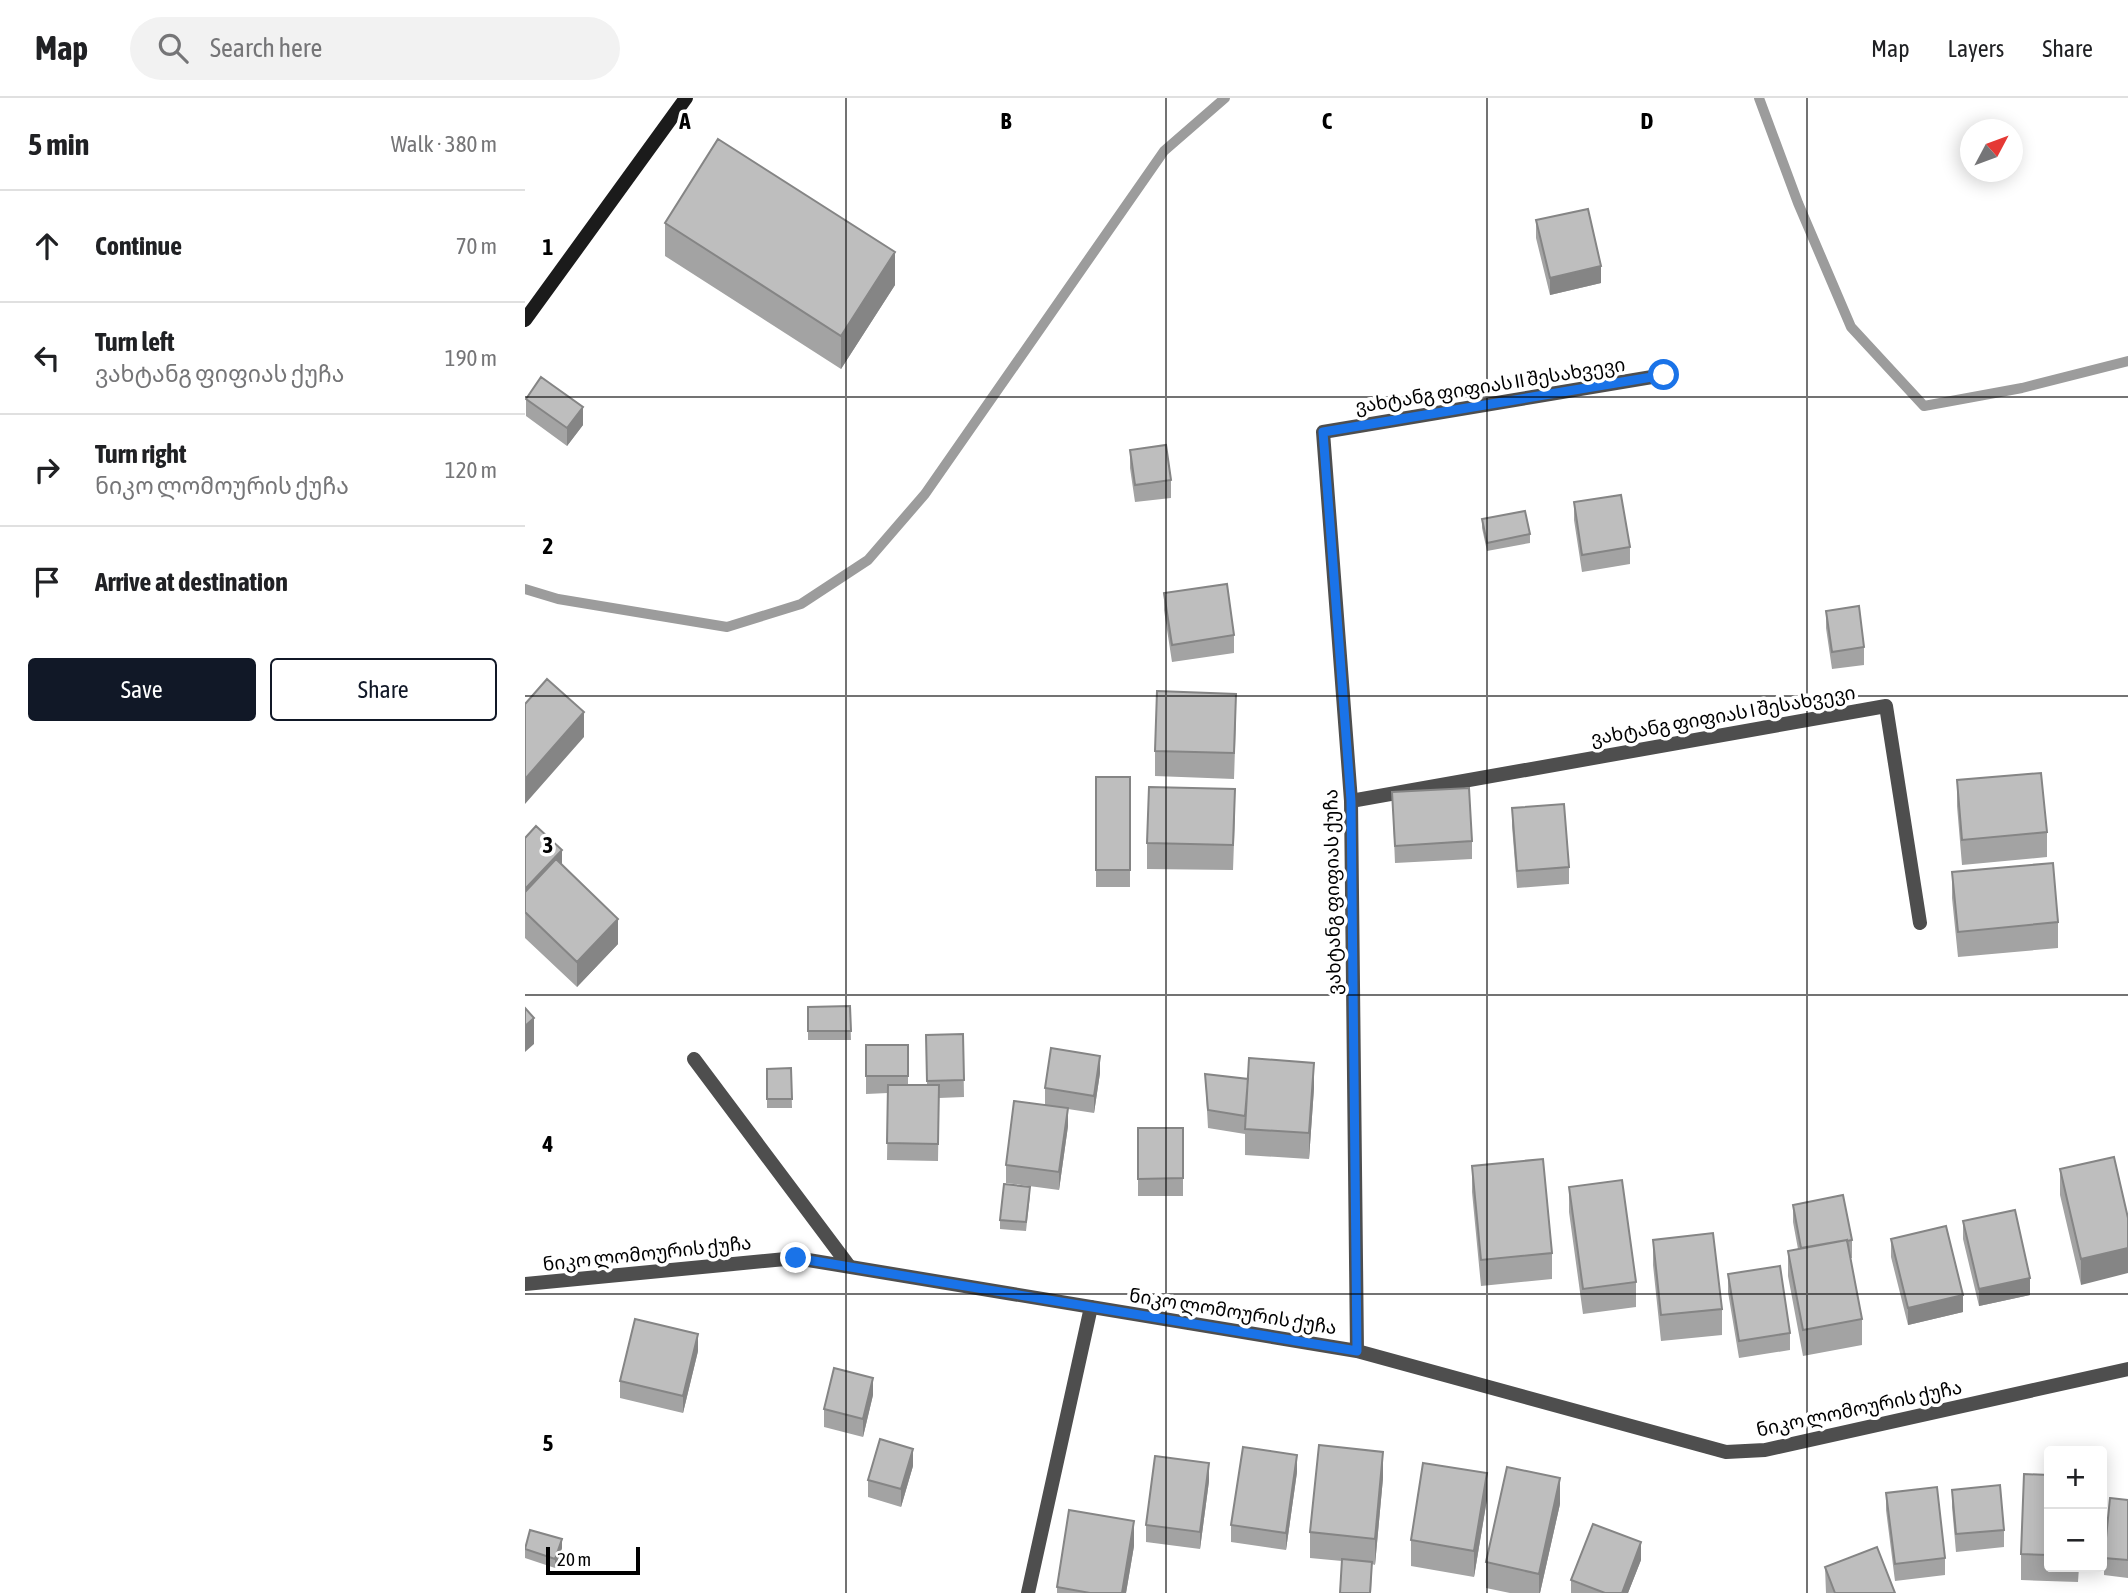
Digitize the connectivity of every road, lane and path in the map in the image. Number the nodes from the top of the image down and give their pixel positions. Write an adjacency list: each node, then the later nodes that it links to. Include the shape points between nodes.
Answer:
1 (687, 98): 2 (main road)
2 (525, 320)
3 (1664, 375): 4 (street, ვახტანგ ფიფიას II შესახვევი)
4 (1323, 432): 5 (street, ვახტანგ ფიფიას ქუჩა)
5 (1351, 801): 6 (street, ვახტანგ ფიფიას I შესახვევი, via 1886,706); 11 (street, ვახტანგ ფიფიას ქუჩა)
6 (1920, 923)
7 (694, 1059): 8 (street)
8 (849, 1266): 9 (street, ნიკო ლომოურის ქუჩა, via 796,1258); 10 (street, ნიკო ლომოურის ქუჩა)
9 (525, 1284)
10 (1091, 1307): 11 (street, ნიკო ლომოურის ქუჩა); 13 (street)
11 (1357, 1351): 12 (street, ნიკო ლომოურის ქუჩა, via 1726,1452 1765,1450)
12 (2128, 1369)
13 (1028, 1593)

